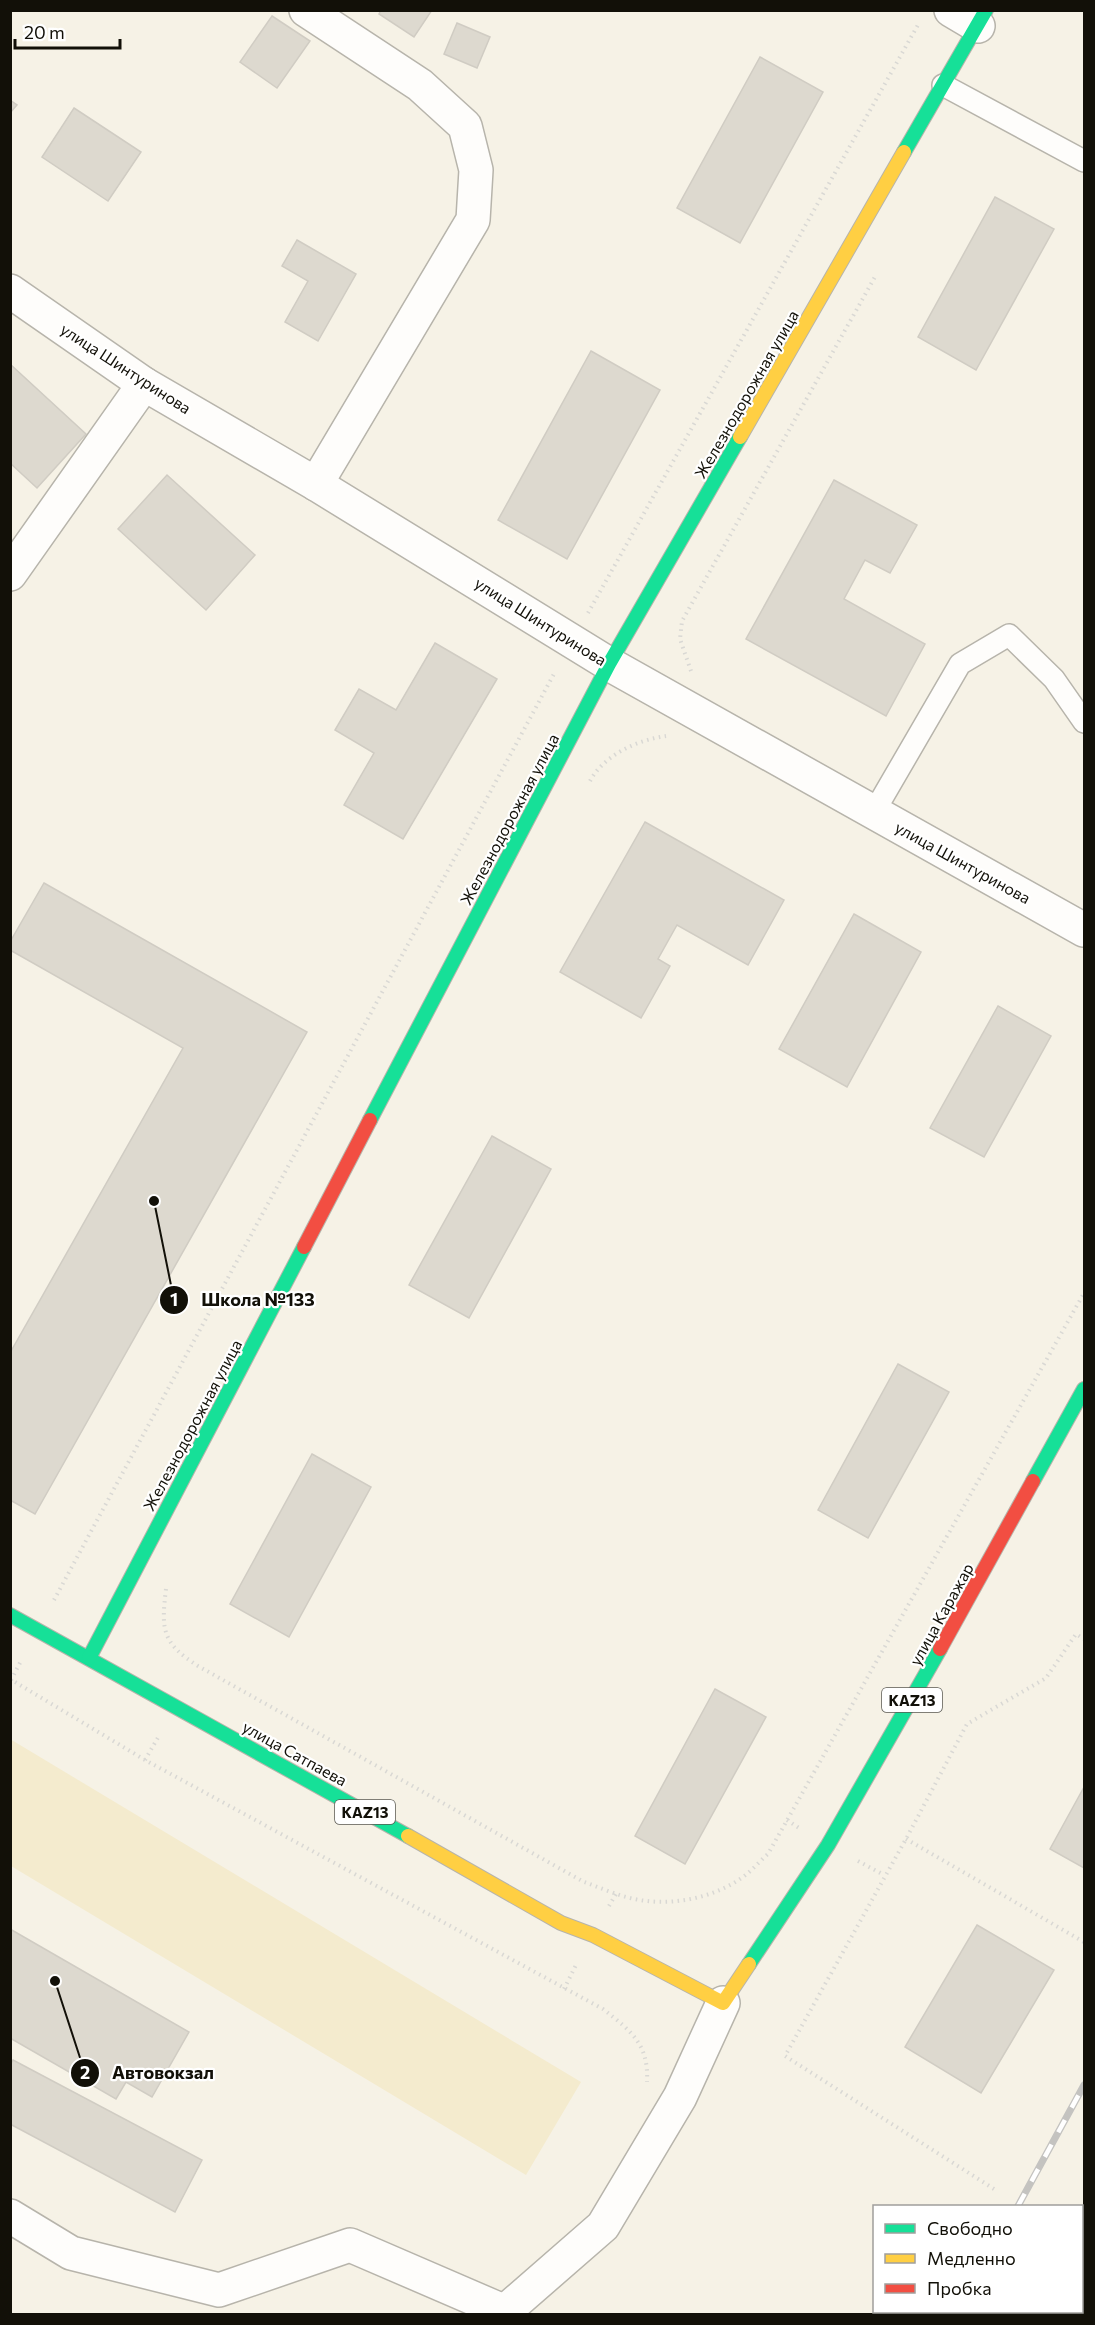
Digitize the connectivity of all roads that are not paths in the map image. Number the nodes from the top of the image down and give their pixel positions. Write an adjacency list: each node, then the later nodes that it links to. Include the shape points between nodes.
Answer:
1 (306, 10): 7 (street, via 420,85 465,126 476,170 473,220)
2 (972, 16): 3 (street, Железнодорожная улица)
3 (943, 85): 4 (lane); 9 (street, Железнодорожная улица)
4 (1084, 161)
5 (10, 291): 6 (street, улица Шинтуринова)
6 (144, 384): 7 (street, улица Шинтуринова); 8 (street)
7 (316, 484): 9 (street, улица Шинтуринова)
8 (10, 574)
9 (609, 664): 11 (street, улица Шинтуринова); 15 (street, Железнодорожная улица)
10 (1084, 722): 11 (lane, via 1053,679 1009,635 960,664)
11 (874, 812): 12 (street, улица Шинтуринова)
12 (1084, 930)
13 (1084, 1389): 16 (street, улица Каражар / KAZ13, via 828,1845)
14 (10, 1615): 15 (street, улица Сатпаева / KAZ13)
15 (89, 1658): 16 (street, улица Сатпаева / KAZ13, via 561,1923 593,1935)
16 (723, 2002): 18 (street, via 680,2097 603,2226)
17 (10, 2216): 18 (street, via 71,2253 219,2290 350,2245)
18 (502, 2313)

